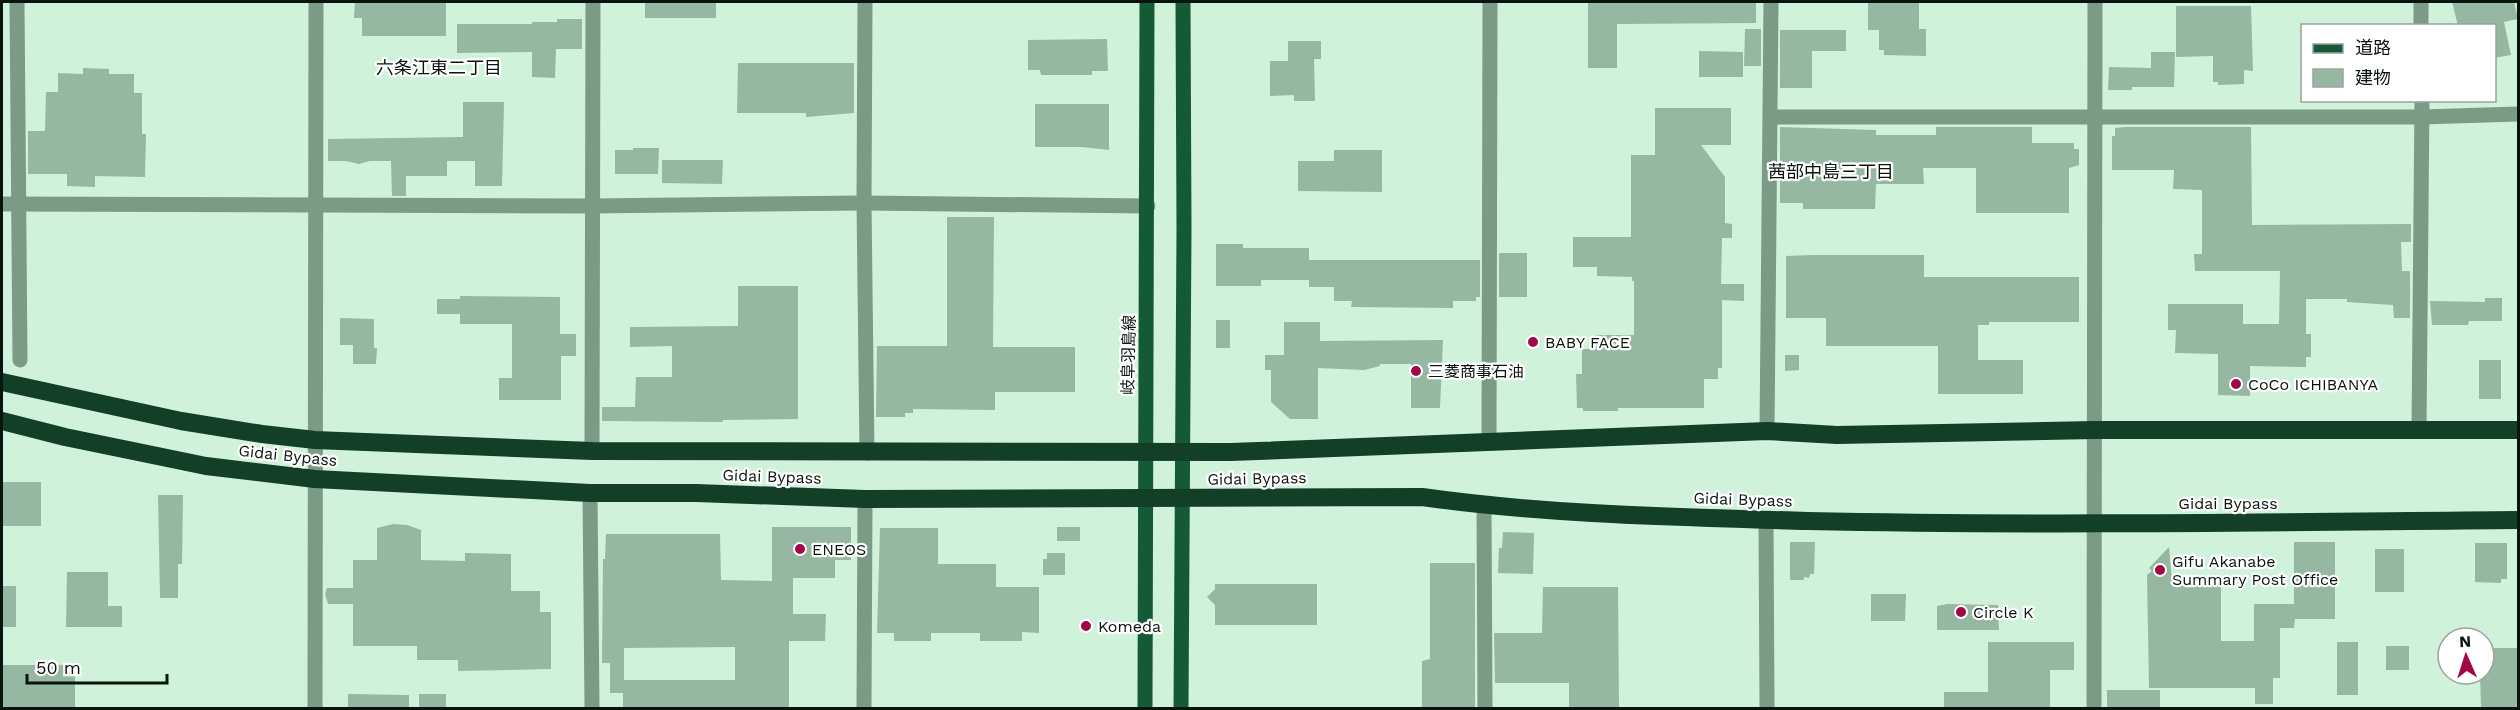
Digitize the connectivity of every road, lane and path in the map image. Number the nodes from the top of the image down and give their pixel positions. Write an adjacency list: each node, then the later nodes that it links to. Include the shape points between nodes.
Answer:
1 (17, 2): 18 (street)
2 (316, 2): 19 (street)
3 (593, 2): 20 (street)
4 (865, 2): 17 (street)
5 (1147, 2): 21 (main road, 岐阜羽島線)
6 (1183, 2): 34 (main road)
7 (1490, 2): 30 (street)
8 (1771, 2): 15 (street)
9 (2095, 2): 14 (street)
10 (2421, 2): 11 (street)
11 (2421, 24)
12 (2422, 102): 16 (street)
13 (2518, 114): 16 (street)
14 (2095, 116): 15 (street); 16 (street); 25 (street)
15 (1771, 117): 28 (street)
16 (2422, 117): 26 (street)
17 (864, 203): 20 (street); 21 (street); 32 (street)
18 (9, 204): 19 (street); 22 (street)
19 (316, 204): 20 (street); 29 (street)
20 (591, 206): 31 (street)
21 (1148, 206): 33 (main road, 岐阜羽島線)
22 (20, 360)
23 (2, 382): 29 (highway, Gidai Bypass, via 181,421)
24 (2, 421): 35 (highway, Gidai Bypass, via 206,466)
25 (2094, 430): 26 (highway, Gidai Bypass); 28 (highway, Gidai Bypass, via 1837,435); 43 (street)
26 (2418, 430): 27 (highway, Gidai Bypass)
27 (2518, 430)
28 (1767, 431): 30 (highway, Gidai Bypass)
29 (315, 440): 31 (highway, Gidai Bypass); 35 (street)
30 (1489, 442): 34 (highway, Gidai Bypass)
31 (592, 451): 32 (highway, Gidai Bypass)
32 (867, 453): 33 (highway, Gidai Bypass)
33 (1145, 453): 34 (highway, Gidai Bypass); 39 (main road, 岐阜羽島線)
34 (1182, 453): 37 (main road)
35 (315, 479): 36 (highway, Gidai Bypass); 44 (street)
36 (590, 493): 38 (highway, Gidai Bypass); 45 (street)
37 (1181, 498): 39 (highway, Gidai Bypass); 40 (highway, Gidai Bypass, via 1422,497); 48 (main road)
38 (865, 499): 39 (highway, Gidai Bypass); 46 (street)
39 (1145, 499): 47 (main road, 岐阜羽島線)
40 (1484, 506): 41 (highway, Gidai Bypass); 49 (street)
41 (1766, 519): 43 (highway, Gidai Bypass); 50 (street)
42 (2518, 520): 43 (highway, Gidai Bypass)
43 (2094, 524): 51 (street)
44 (315, 708)
45 (592, 708)
46 (864, 708)
47 (1145, 708)
48 (1181, 708)
49 (1485, 708)
50 (1767, 708)
51 (2094, 708)

